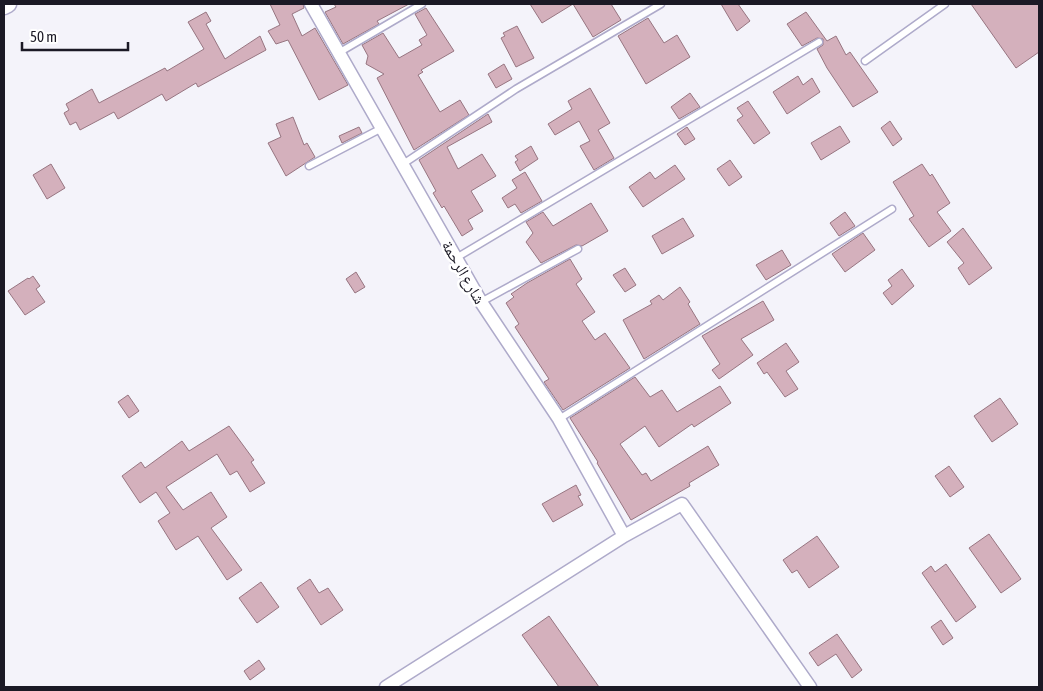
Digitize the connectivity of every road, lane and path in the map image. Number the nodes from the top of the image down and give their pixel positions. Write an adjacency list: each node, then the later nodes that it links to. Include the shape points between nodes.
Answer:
1 (8, 4): 6 (street)
2 (311, 4): 8 (street, شارع الرحمة)
3 (422, 4): 8 (lane)
4 (661, 4): 11 (lane, via 516,90)
5 (945, 4): 9 (lane)
6 (4, 6)
7 (819, 42): 15 (lane)
8 (340, 52): 10 (street, شارع الرحمة)
9 (865, 61)
10 (383, 128): 11 (street, شارع الرحمة); 12 (lane)
11 (403, 164): 15 (street, شارع الرحمة)
12 (309, 166)
13 (892, 209): 17 (lane)
14 (578, 248): 16 (lane)
15 (456, 258): 16 (street, شارع الرحمة)
16 (482, 302): 17 (street, شارع الرحمة)
17 (559, 419): 18 (street, شارع الرحمة)
18 (624, 536): 19 (street); 20 (street, via 682,504)
19 (386, 687)
20 (810, 687)

